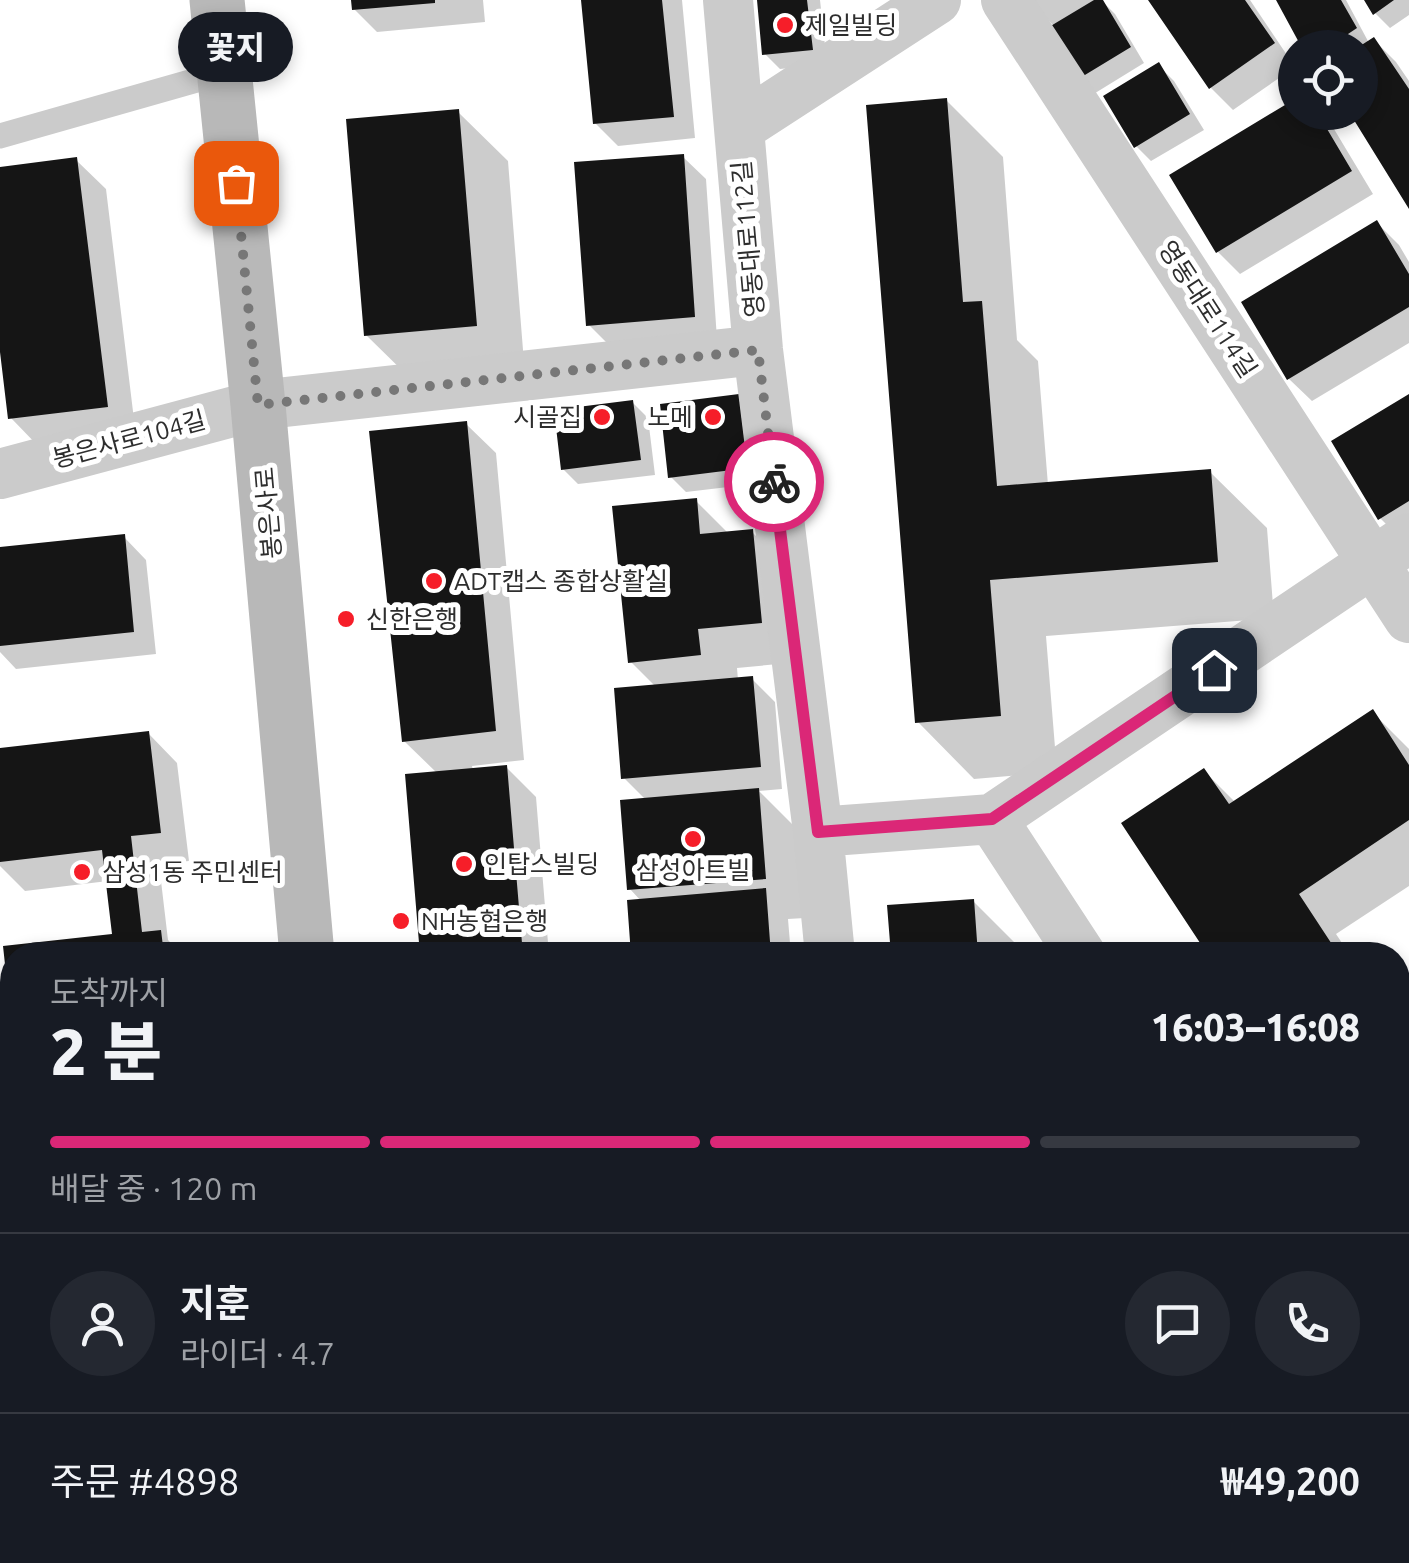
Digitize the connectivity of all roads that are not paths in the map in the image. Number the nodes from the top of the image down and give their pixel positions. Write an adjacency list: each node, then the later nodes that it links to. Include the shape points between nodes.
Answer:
1 (217, 0): 5 (street, 봉은사로)
2 (728, 0): 6 (street, 영동대로112길)
3 (936, 0): 6 (street)
4 (1006, 0): 11 (street, 영동대로114길)
5 (225, 72): 7 (lane); 9 (street, 봉은사로)
6 (739, 128): 8 (street, 영동대로112길)
7 (0, 136)
8 (758, 350): 9 (street, 봉은사로104길); 14 (street, 영동대로112길)
9 (258, 405): 10 (street, 봉은사로104길); 15 (street, 봉은사로)
10 (0, 474)
11 (1391, 550): 12 (street, 영동대로114길); 13 (street)
12 (1409, 618)
13 (992, 819): 14 (street); 17 (street)
14 (818, 832): 16 (street, 영동대로112길)
15 (306, 942)
16 (829, 942)
17 (1072, 942)

